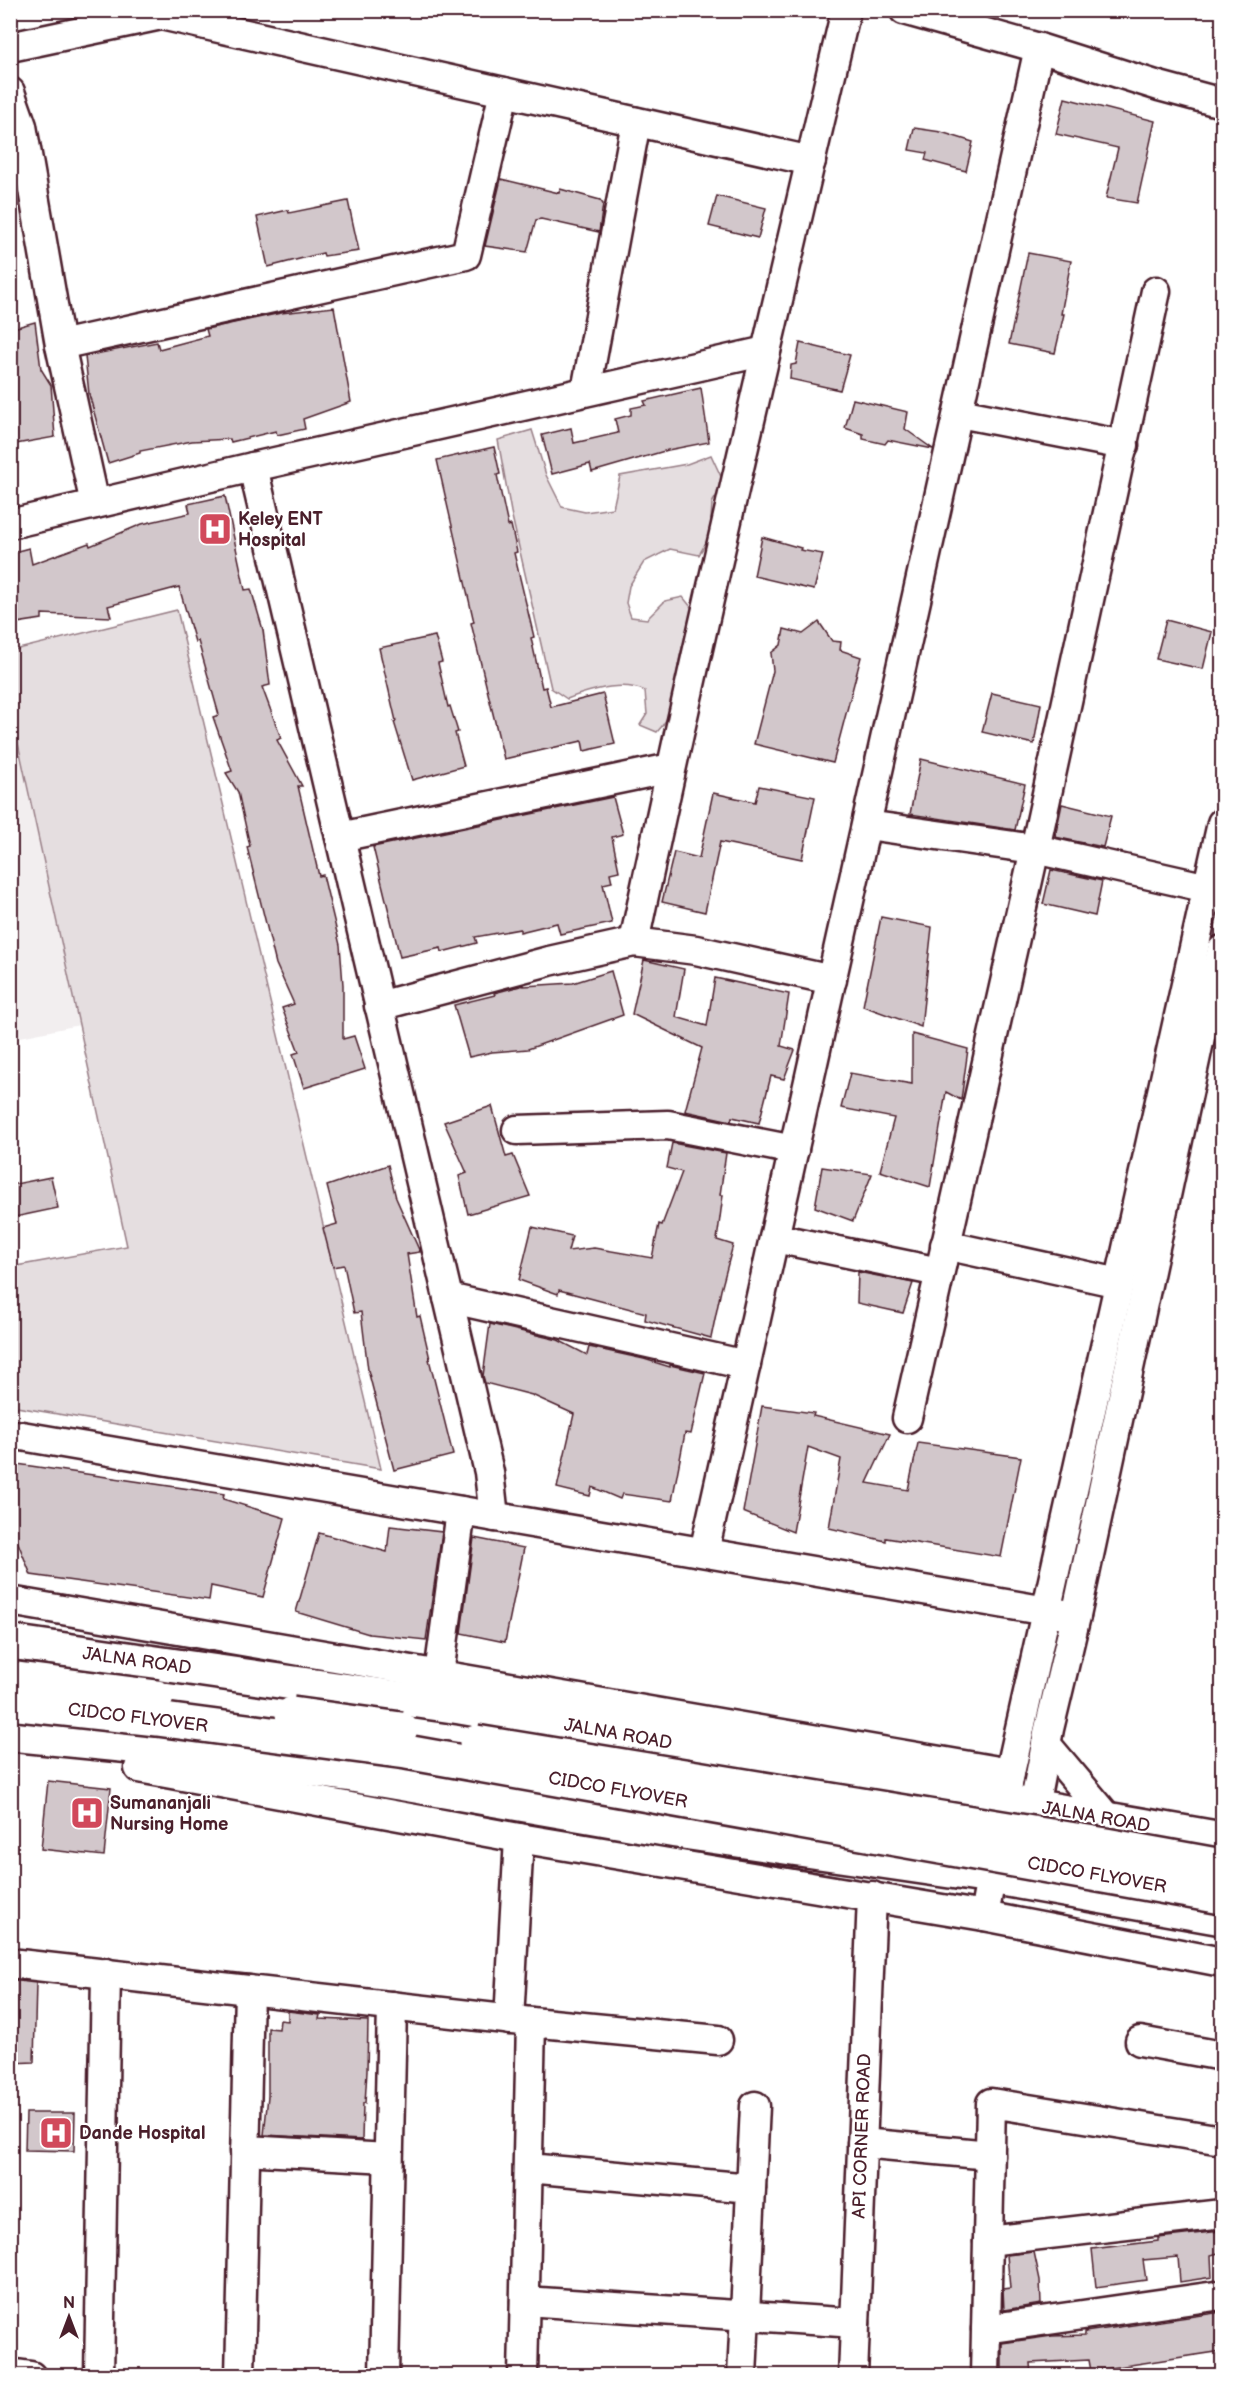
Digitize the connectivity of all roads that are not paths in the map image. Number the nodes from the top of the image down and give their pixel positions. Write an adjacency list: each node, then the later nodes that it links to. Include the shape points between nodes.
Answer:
1 (846, 10): 9 (street)
2 (904, 10): 4 (street)
3 (10, 47): 6 (street, via 161,15)
4 (1039, 48): 7 (street); 14 (street)
5 (10, 92): 11 (street, via 22,126)
6 (504, 92): 8 (street); 11 (street, via 466,255)
7 (1222, 103)
8 (636, 122): 9 (street); 13 (street)
9 (811, 161): 12 (street)
10 (1156, 291): 15 (street)
11 (60, 345): 17 (street)
12 (766, 351): 13 (street); 19 (street)
13 (586, 392): 16 (street)
14 (959, 413): 15 (street); 21 (street)
15 (1124, 445): 23 (street)
16 (253, 466): 17 (street); 22 (street)
17 (95, 504): 18 (street)
18 (10, 524)
19 (671, 768): 22 (street); 25 (street)
20 (1222, 823): 24 (street)
21 (867, 825): 23 (street); 27 (street)
22 (340, 837): 28 (street)
23 (1035, 849): 24 (street); 32 (street)
24 (1208, 888): 33 (street)
25 (634, 942): 27 (street, via 696,950); 28 (street)
26 (1222, 950): 43 (street)
27 (832, 980): 30 (street)
28 (379, 1006): 34 (street)
29 (517, 1130): 30 (street, via 668,1125)
30 (794, 1150): 31 (street)
31 (775, 1238): 32 (street); 35 (street)
32 (942, 1258): 33 (street); 36 (street)
33 (1119, 1283): 42 (street)
34 (448, 1298): 35 (street); 39 (street, via 489,1472)
35 (746, 1365): 40 (street)
36 (907, 1418)
37 (10, 1434): 38 (street)
38 (461, 1511): 39 (street); 45 (street)
39 (494, 1517): 40 (street)
40 (704, 1552): 42 (street)
41 (10, 1601): 45 (street)
42 (1046, 1611): 43 (street); 51 (street)
43 (1076, 1616): 49 (street)
44 (10, 1642): 51 (main road, JALNA ROAD)
45 (439, 1674): 51 (street)
46 (10, 1678): 55 (main road, CIDCO FLYOVER, bridge, via 355,1722)
47 (10, 1703): 58 (main road, CIDCO FLYOVER, bridge, via 406,1752)
48 (10, 1734): 56 (main road, via 162,1749 352,1775 676,1831)
49 (1046, 1744): 51 (street); 52 (street)
50 (139, 1768): 53 (street)
51 (1016, 1793): 52 (main road, JALNA ROAD); 56 (street)
52 (1109, 1819): 54 (main road, JALNA ROAD)
53 (519, 1838): 57 (street); 66 (street)
54 (1222, 1839)
55 (1222, 1866)
56 (1005, 1879): 59 (street); 60 (main road)
57 (872, 1896): 59 (street); 72 (street, API CORNER ROAD)
58 (1222, 1897)
59 (984, 1916): 61 (street)
60 (1222, 1918)
61 (1222, 1962)
62 (10, 1963): 63 (street)
63 (106, 1973): 64 (street); 87 (street)
64 (249, 1990): 65 (street); 73 (street)
65 (392, 2006): 66 (street); 75 (street)
66 (520, 2021): 67 (street); 76 (street)
67 (718, 2040)
68 (1140, 2041): 69 (street)
69 (1222, 2056)
70 (755, 2106): 77 (street)
71 (1222, 2140): 74 (street, via 991,2103)
72 (862, 2143): 74 (street); 83 (street, API CORNER ROAD)
73 (245, 2150): 75 (street); 88 (street)
74 (990, 2155): 79 (street)
75 (388, 2158): 89 (street)
76 (528, 2168): 77 (street); 81 (street)
77 (751, 2188): 82 (street)
78 (1222, 2214): 79 (street)
79 (988, 2241): 84 (street)
80 (1222, 2295): 84 (street)
81 (525, 2301): 82 (street); 90 (street)
82 (745, 2316): 83 (street); 91 (street)
83 (855, 2323): 92 (street, API CORNER ROAD)
84 (986, 2330): 93 (street)
85 (10, 2373): 86 (street)
86 (31, 2376)
87 (99, 2376)
88 (240, 2376)
89 (384, 2376)
90 (523, 2376)
91 (742, 2376)
92 (853, 2376)
93 (985, 2376)

